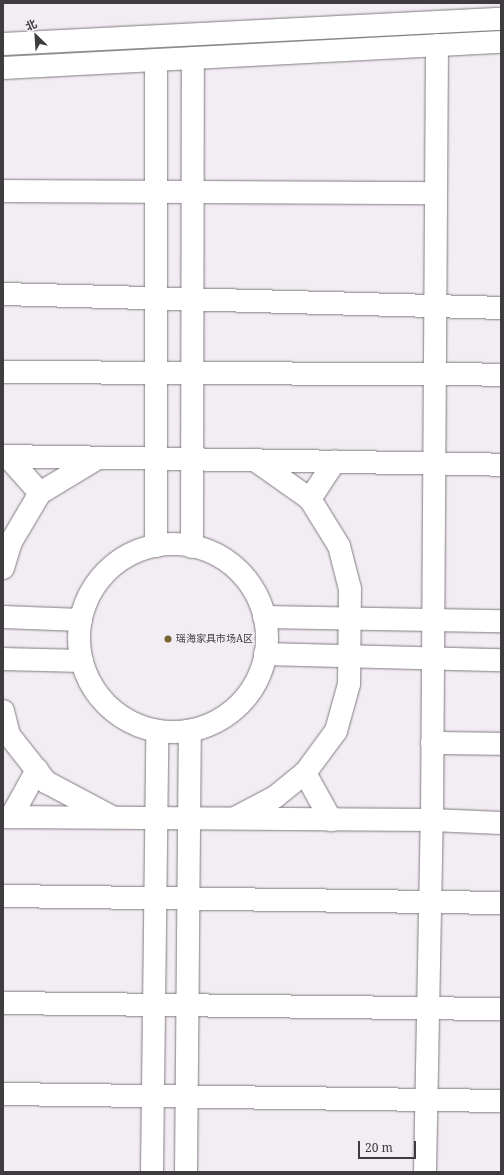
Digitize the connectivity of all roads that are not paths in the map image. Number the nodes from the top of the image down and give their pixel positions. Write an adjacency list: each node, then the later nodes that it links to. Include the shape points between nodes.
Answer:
1 (501, 19): 3 (street)
2 (501, 42): 4 (street)
3 (3, 44)
4 (437, 45): 5 (street); 11 (street)
5 (193, 58): 6 (street); 10 (street)
6 (156, 60): 7 (street); 9 (street)
7 (3, 68)
8 (3, 191): 9 (street)
9 (156, 192): 10 (street); 13 (street)
10 (193, 192): 11 (street); 14 (street)
11 (436, 193): 15 (street)
12 (3, 294): 13 (street)
13 (156, 298): 14 (street); 18 (street)
14 (193, 299): 15 (street); 19 (street)
15 (436, 306): 16 (street); 20 (street)
16 (501, 308)
17 (3, 372): 18 (street)
18 (156, 373): 19 (street); 24 (street)
19 (193, 373): 20 (street); 25 (street)
20 (435, 375): 21 (street); 28 (street)
21 (501, 375)
22 (5, 456): 23 (street); 30 (street)
23 (98, 458): 24 (street); 30 (street)
24 (156, 458): 25 (street); 32 (street)
25 (192, 459): 26 (street); 33 (street)
26 (255, 460): 27 (street); 31 (street)
27 (335, 461): 28 (street); 31 (street)
28 (435, 463): 29 (street); 39 (street)
29 (501, 464)
30 (40, 493): 34 (street, via 11,542)
31 (310, 499): 37 (street, via 339,546 350,589)
32 (156, 546): 33 (street, via 172,544); 38 (street, via 143,548 116,562 96,584 82,610)
33 (192, 547): 36 (street, via 202,548 228,561 250,582 263,608)
34 (3, 568)
35 (3, 617): 38 (street)
36 (264, 617): 37 (street); 41 (street, via 268,637)
37 (350, 618): 39 (street); 42 (street)
38 (81, 620): 46 (street, via 78,639)
39 (434, 620): 40 (street); 44 (street)
40 (501, 621)
41 (265, 654): 42 (street); 48 (street, via 262,670 246,698 221,720)
42 (349, 656): 44 (street); 53 (street, via 349,684 336,732)
43 (3, 658): 46 (street)
44 (433, 658): 45 (street); 50 (street)
45 (501, 660)
46 (82, 661): 49 (street, via 84,672 100,700 126,721)
47 (3, 711): 52 (street, via 9,735)
48 (190, 731): 49 (street); 57 (street)
49 (157, 732): 56 (street)
50 (432, 743): 51 (street); 60 (street)
51 (501, 744)
52 (37, 770): 54 (street); 55 (street, via 46,782)
53 (305, 773): 58 (street, via 275,797); 59 (street)
54 (7, 817): 55 (street)
55 (113, 818): 56 (street)
56 (156, 818): 57 (street); 63 (street)
57 (189, 818): 58 (street); 64 (street)
58 (234, 819): 59 (street)
59 (331, 820): 60 (street)
60 (432, 820): 61 (street); 65 (street)
61 (501, 823)
62 (3, 896): 63 (street)
63 (155, 898): 64 (street); 68 (street)
64 (189, 899): 65 (street); 69 (street)
65 (430, 902): 66 (street); 70 (street)
66 (501, 904)
67 (3, 1003): 68 (street)
68 (154, 1005): 69 (street); 73 (street)
69 (187, 1005): 70 (street); 74 (street)
70 (428, 1008): 71 (street); 75 (street)
71 (501, 1009)
72 (3, 1094): 73 (street)
73 (153, 1096): 74 (street); 77 (street)
74 (186, 1097): 75 (street); 78 (street)
75 (426, 1100): 76 (street); 79 (street)
76 (501, 1101)
77 (152, 1172)
78 (186, 1172)
79 (425, 1172)

